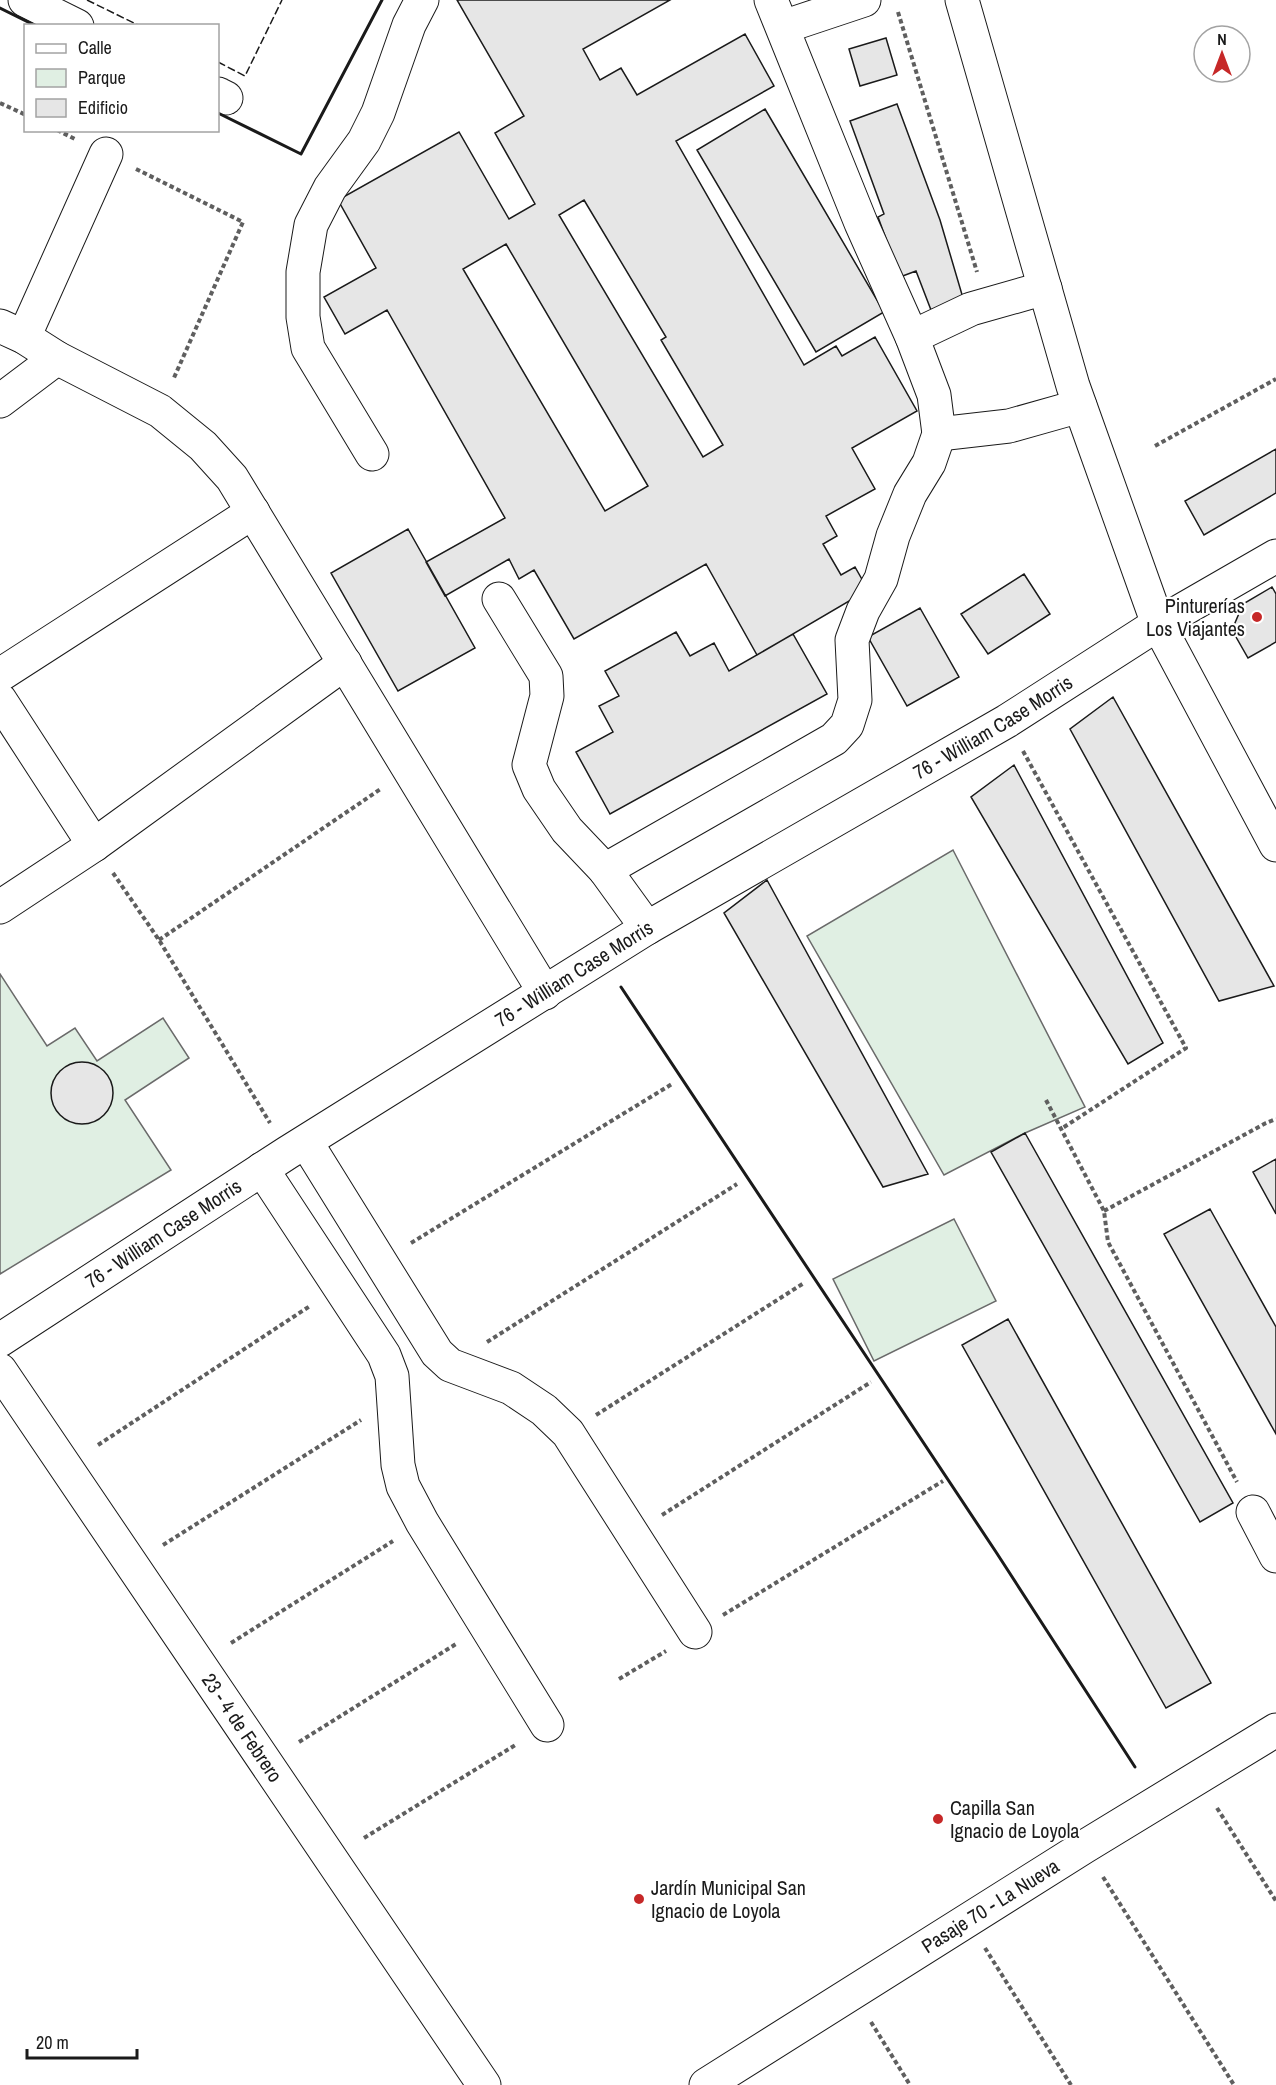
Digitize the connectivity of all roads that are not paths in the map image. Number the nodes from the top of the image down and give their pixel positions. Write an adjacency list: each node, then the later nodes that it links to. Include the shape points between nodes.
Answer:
1 (24, 0): 6 (street)
2 (422, 0): 15 (street, via 409,25 378,113 310,225 303,272 308,348)
3 (864, 0): 5 (street)
4 (962, 0): 8 (street)
5 (777, 13): 10 (street, via 861,223)
6 (73, 24)
7 (106, 154): 9 (street)
8 (1045, 288): 10 (street, via 971,309); 13 (street)
9 (12, 332): 11 (street)
10 (912, 337): 14 (street, via 934,395)
11 (57, 358): 12 (street); 16 (street, via 160,411 203,446 232,478)
12 (0, 401)
13 (1080, 406): 14 (street, via 1009,426); 19 (street)
14 (939, 434): 25 (street, via 929,463 910,494 881,579 852,640 855,700 847,724 834,739)
15 (372, 454)
16 (254, 512): 20 (street); 21 (street)
17 (1276, 556): 19 (street, 76 - William Case Morris)
18 (499, 599): 25 (street, via 546,676 547,696 529,765 539,789 567,830)
19 (1158, 624): 24 (street); 27 (street, 76 - William Case Morris, via 1006,721)
20 (345, 663): 23 (street); 28 (street)
21 (0, 675)
22 (0, 700): 23 (street)
23 (94, 845): 26 (street)
24 (1276, 845)
25 (605, 870): 27 (street)
26 (0, 907)
27 (646, 928): 28 (street, 76 - William Case Morris)
28 (545, 993): 29 (street, 76 - William Case Morris)
29 (285, 1155): 30 (street, 76 - William Case Morris); 34 (street, via 381,1261 437,1353 450,1365 511,1388 544,1410 568,1433); 35 (street, via 339,1287 384,1354 392,1376 403,1486)
30 (0, 1340)
31 (0, 1370): 37 (street, 23 - 4 de Febrero)
32 (1253, 1512): 33 (street)
33 (1276, 1556)
34 (695, 1632)
35 (547, 1725)
36 (1276, 1730): 38 (street, Pasaje 70 - La Nueva, via 1084,1846)
37 (484, 2085)
38 (706, 2085)

